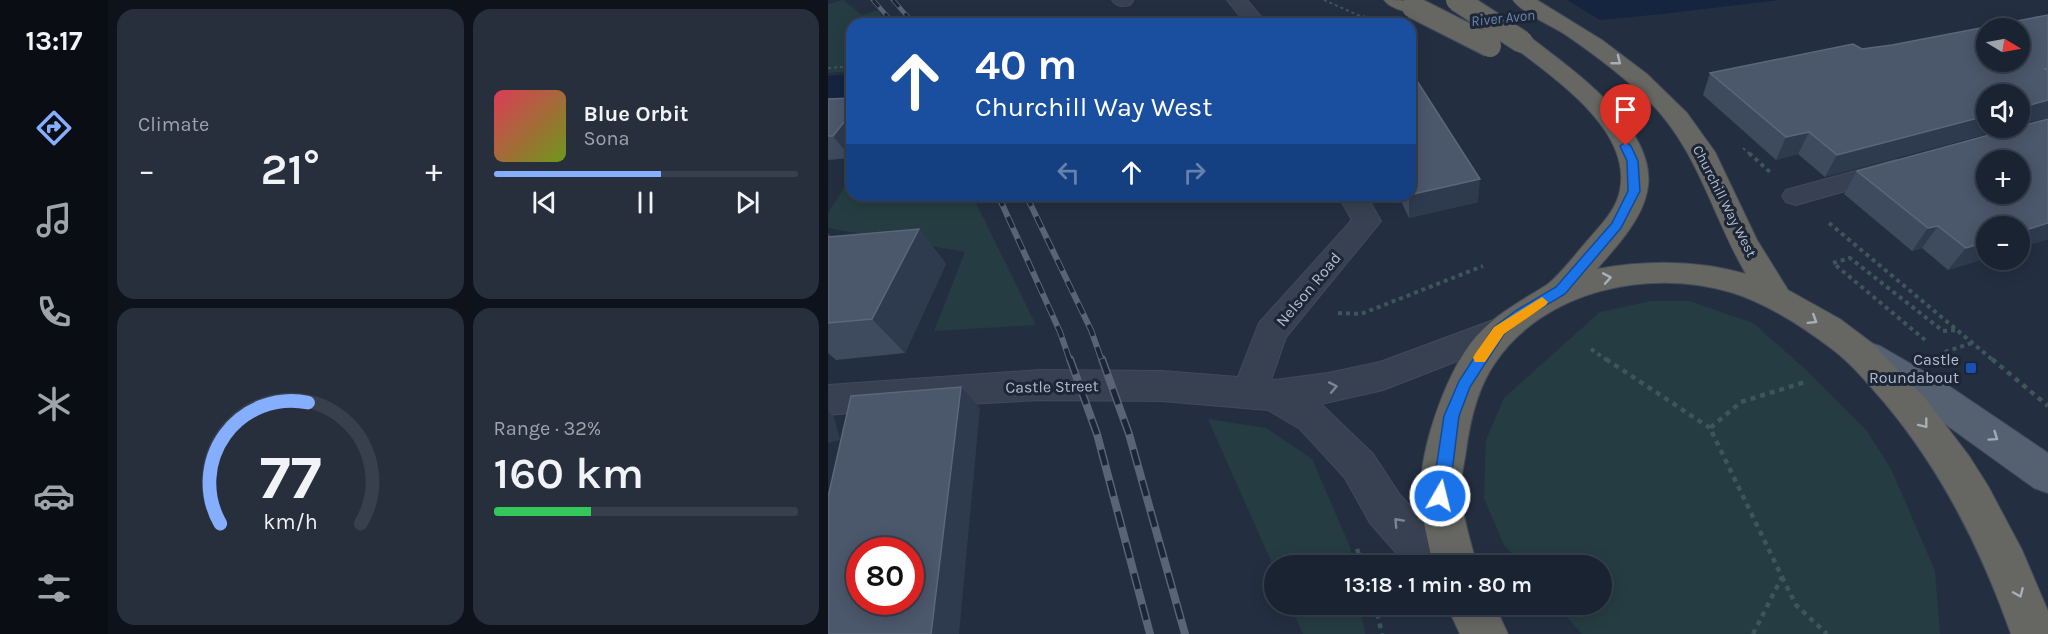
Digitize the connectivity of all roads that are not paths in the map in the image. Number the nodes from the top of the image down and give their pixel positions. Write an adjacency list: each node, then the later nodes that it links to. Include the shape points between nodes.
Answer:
1 (1237, 0): 5 (street)
2 (1457, 0): 6 (highway, bridge, via 1522,42)
3 (1523, 0): 11 (highway, Churchill Way West, one-way to 11, via 1619,62 1654,91 1695,140 1739,233)
4 (1404, 4): 6 (highway, bridge)
5 (1252, 18)
6 (1578, 87): 10 (highway, via 1619,130 1632,161 1634,191 1617,225)
7 (1922, 161): 8 (street)
8 (1796, 196)
9 (1355, 201): 14 (street, Nelson Road, via 1366,221 1271,333)
10 (1560, 291): 11 (highway, one-way to 11, via 1603,278 1668,272 1729,281); 12 (highway)
11 (1777, 299): 13 (highway, one-way to 13)
12 (1499, 331): 14 (street, Castle Street, one-way to 12, via 1328,388 1383,376); 18 (highway, via 1464,385 1452,416 1440,496)
13 (1856, 349): 16 (main road, one-way to 16, via 1933,395); 21 (highway, one-way to 21, via 1905,400 1946,452 1973,495 1997,542)
14 (1263, 394): 15 (street, Castle Street, via 1162,386 1040,385); 17 (street, Castle Street, one-way to 14, via 1385,508 1359,466 1313,418)
15 (828, 400)
16 (2048, 475)
17 (1427, 555)
18 (1453, 555)
19 (1474, 615): 20 (highway)
20 (1485, 634)
21 (2034, 634)

